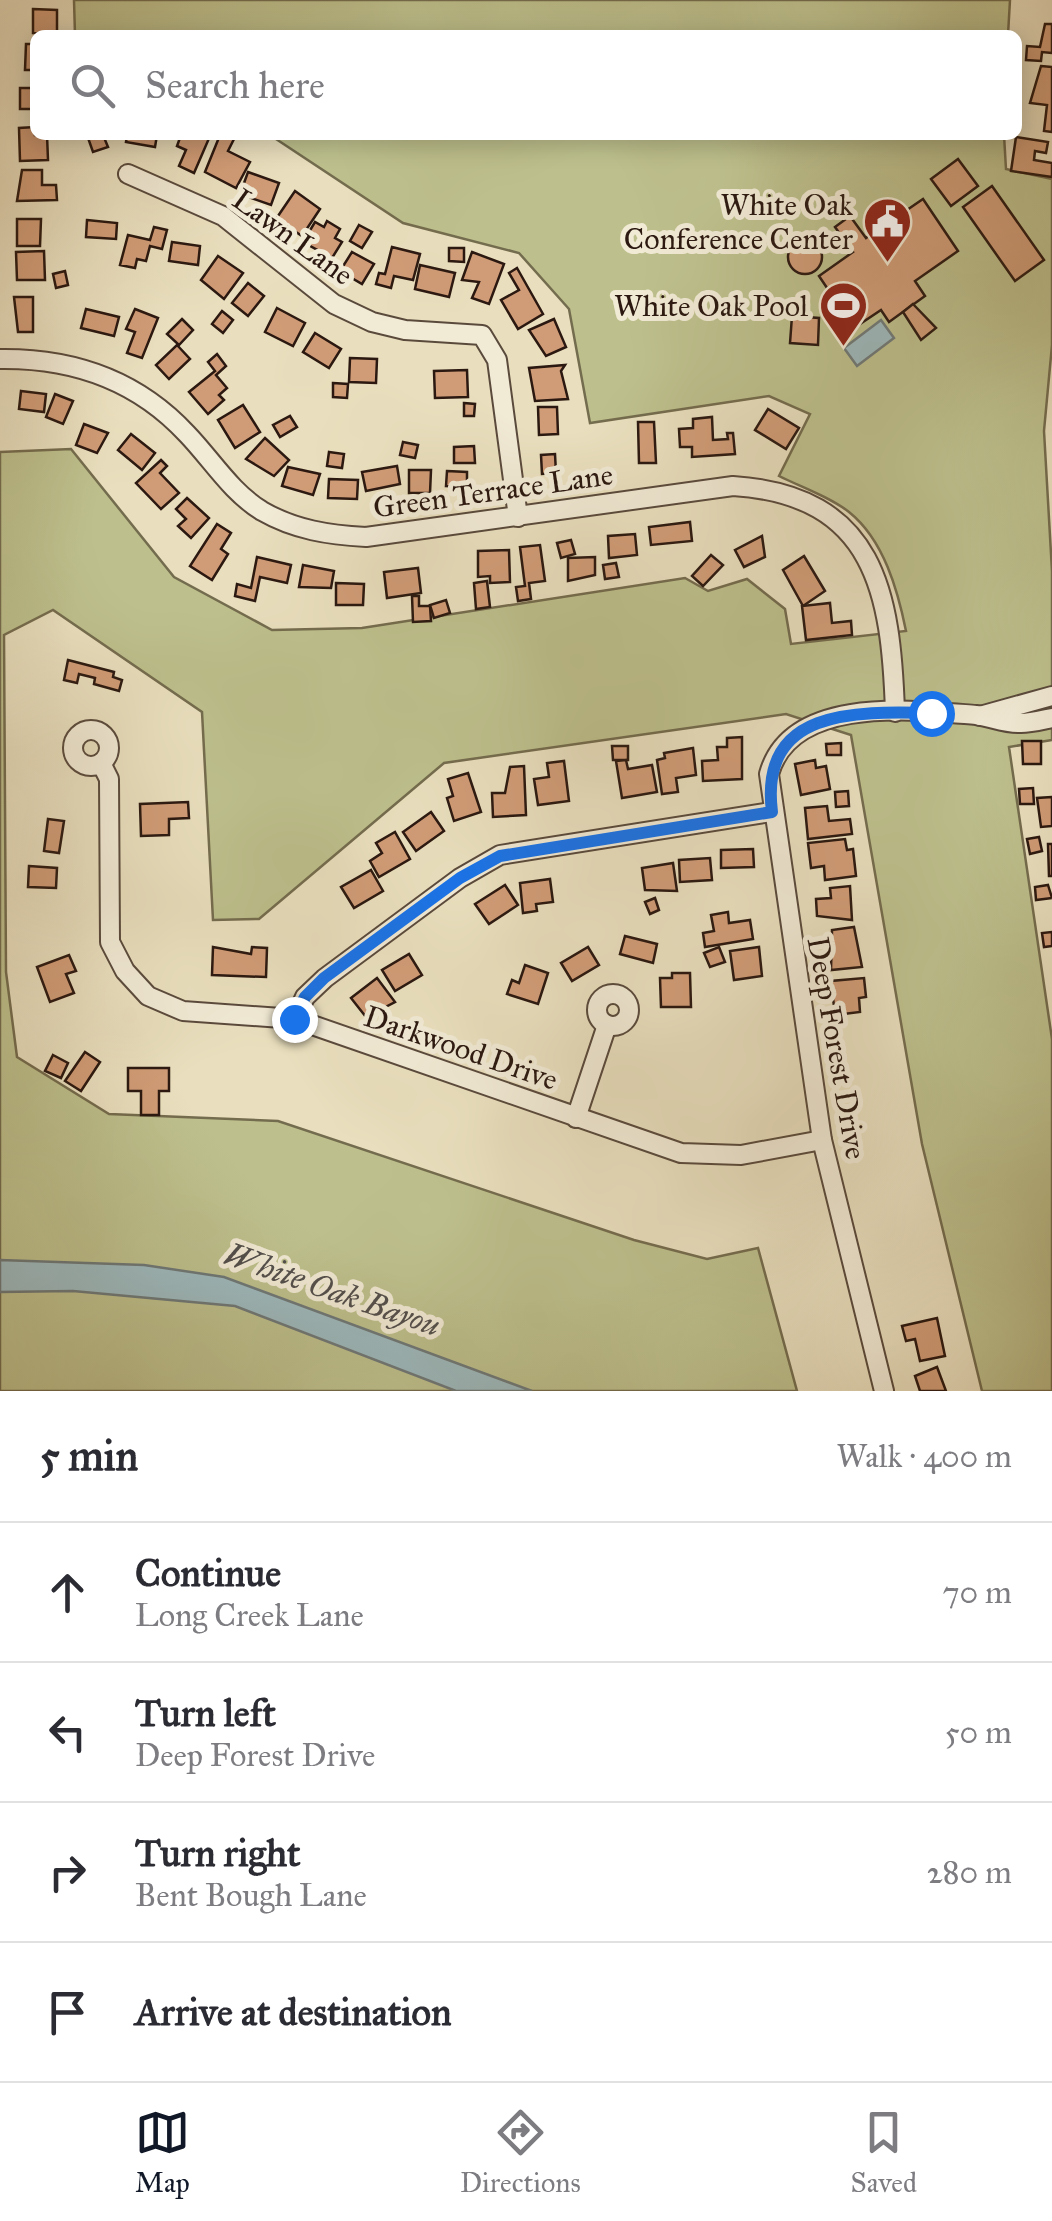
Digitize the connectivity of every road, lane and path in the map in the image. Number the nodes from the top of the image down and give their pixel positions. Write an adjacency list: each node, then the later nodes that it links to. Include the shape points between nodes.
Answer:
1 (128, 174): 3 (street, Lawn Lane, via 223,216 334,304 372,322 482,336 497,360)
2 (0, 358): 3 (street, Green Terrace Lane, via 78,366 115,380 186,432 238,493 320,534 366,537)
3 (518, 517): 5 (street, Green Terrace Lane, via 733,486 785,494 818,510 843,528 877,574 891,623)
4 (1052, 696): 6 (street)
5 (895, 712): 6 (street); 9 (street, Deep Forest Drive, via 845,716 786,742 772,763)
6 (980, 716): 7 (street, via 1019,724)
7 (1052, 718)
8 (102, 763): 10 (street, Darkwood Drive, via 109,779 110,942 125,971 148,996 182,1012)
9 (772, 812): 10 (street, via 500,856 324,978); 13 (street, Deep Forest Drive)
10 (294, 1019): 12 (street, Darkwood Drive)
11 (607, 1026): 12 (street)
12 (576, 1118): 13 (street, Darkwood Drive, via 699,1156)
13 (822, 1140): 14 (street, Deep Forest Drive)
14 (884, 1391)

